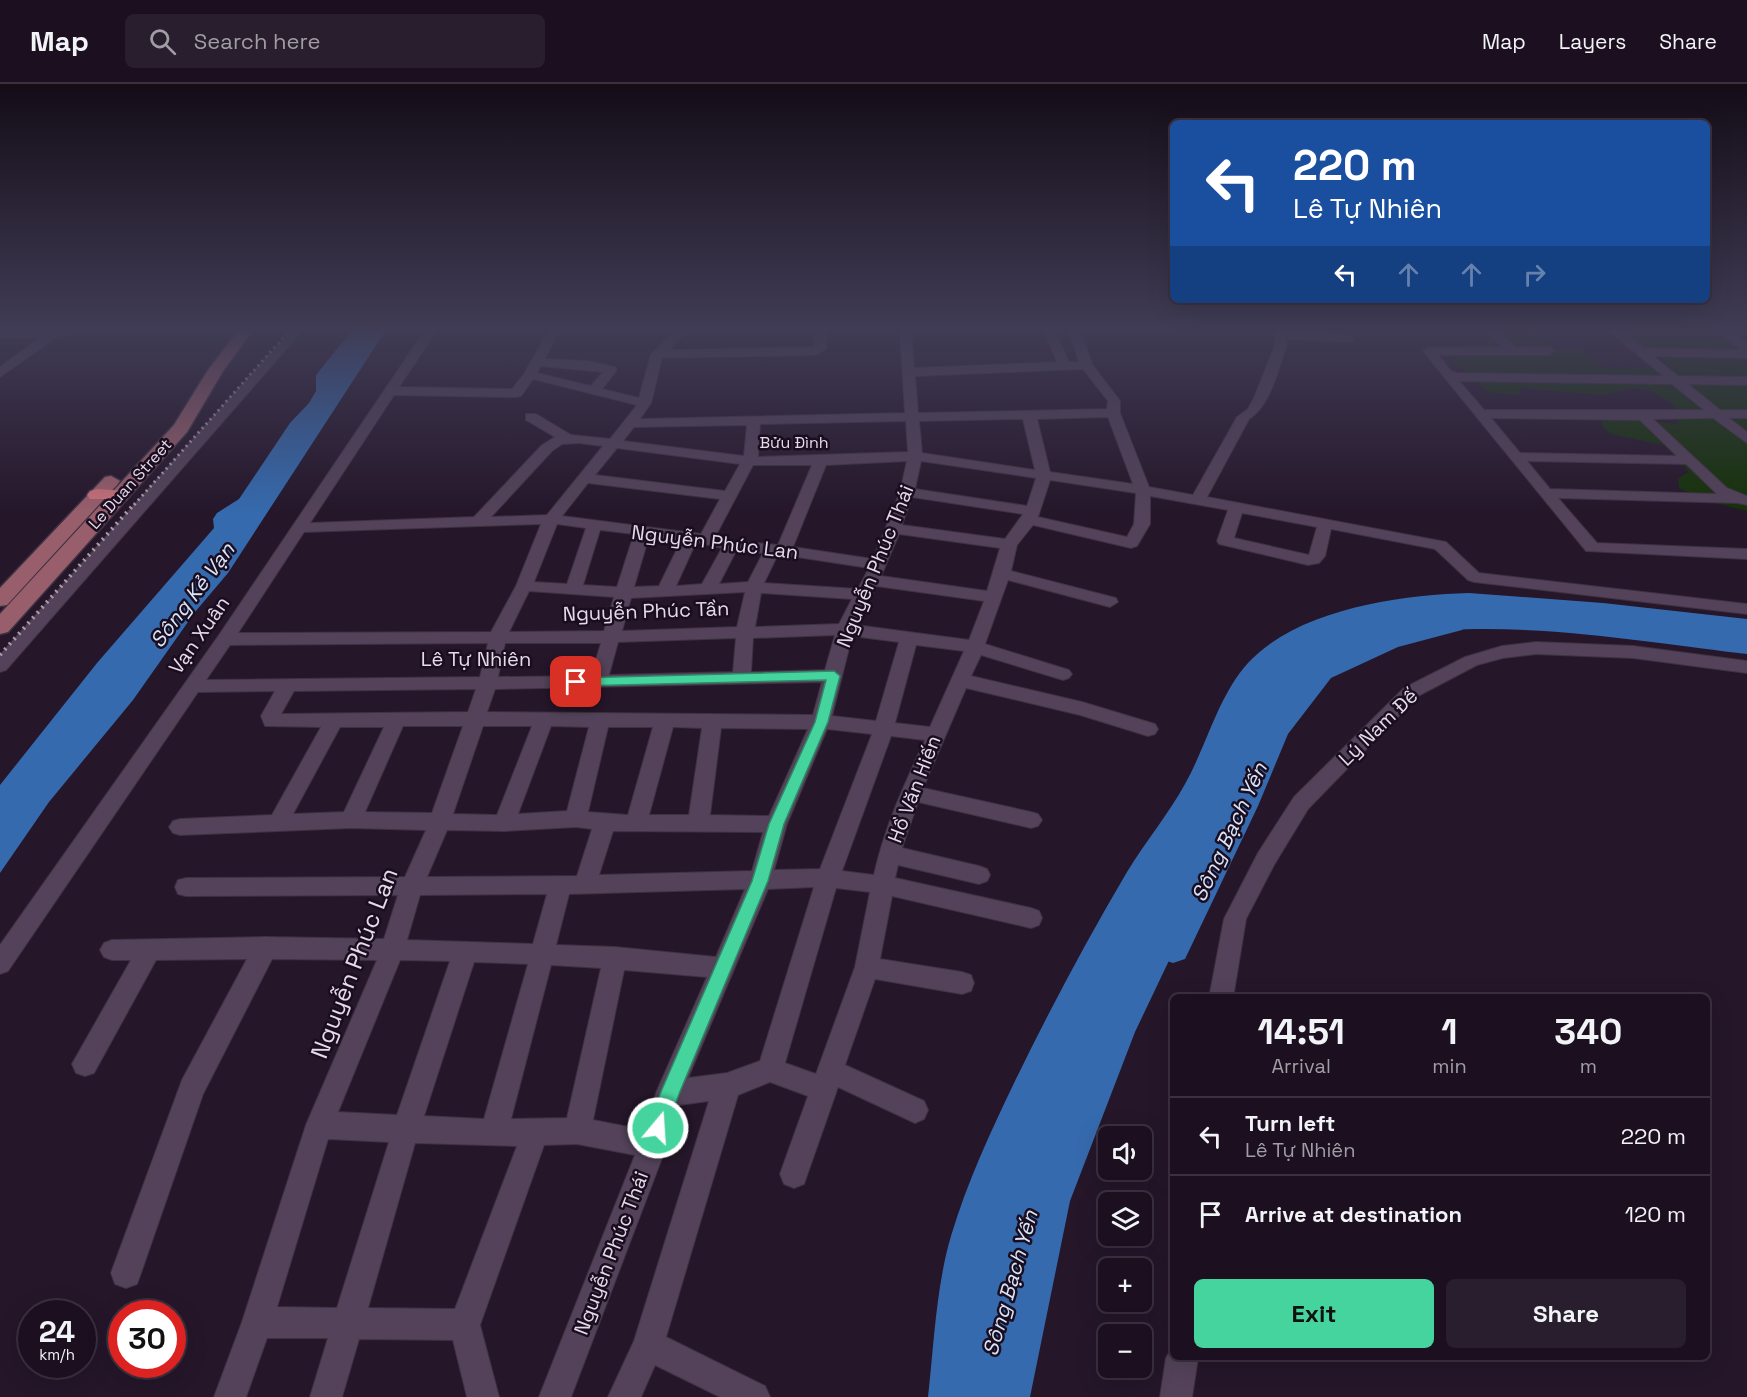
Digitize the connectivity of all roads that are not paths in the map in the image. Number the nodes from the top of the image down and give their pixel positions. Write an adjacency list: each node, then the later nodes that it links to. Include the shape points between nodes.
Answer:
1 (186, 391): 38 (main road, via 167,419)
2 (203, 391): 39 (main road, Le Duan Street, via 181,428)
3 (243, 391): 63 (street)
4 (388, 391): 49 (street, Vạn Xuân, via 375,417)
5 (443, 391): 6 (street)
6 (517, 391)
7 (599, 391): 14 (street)
8 (648, 391): 14 (street, Nguyễn Phúc Lan)
9 (911, 391): 22 (street, Nguyễn Phúc Thái)
10 (1106, 391): 15 (street, via 1114,401)
11 (1263, 391): 41 (street)
12 (1462, 391): 16 (street)
13 (1688, 391): 17 (street)
14 (645, 403): 24 (street, Nguyễn Phúc Lan)
15 (1113, 412): 19 (street); 35 (street)
16 (1481, 414): 20 (street); 29 (street)
17 (1716, 414): 18 (street); 20 (street); 26 (street)
18 (1747, 414)
19 (1029, 415): 22 (street); 33 (street)
20 (1646, 416): 30 (street, via 1647,423)
21 (531, 417): 25 (street)
22 (912, 418): 23 (street); 28 (street, Nguyễn Phúc Thái)
23 (754, 420): 24 (street); 31 (street)
24 (629, 423): 27 (street, Nguyễn Phúc Lan)
25 (568, 439): 27 (street, Bửu Đình); 46 (street, via 547,448)
26 (1747, 439)
27 (612, 444): 31 (street, Bửu Đình); 34 (street, Nguyễn Phúc Lan)
28 (915, 456): 32 (street, Bửu Đình); 33 (street, Bửu Đình); 36 (street, Nguyễn Phúc Thái)
29 (1516, 457): 30 (street); 37 (street)
30 (1689, 460): 42 (street, via 1722,491)
31 (749, 461): 32 (street, Bửu Đình); 40 (street)
32 (821, 461): 55 (street)
33 (1044, 477): 35 (street, Bửu Đình); 44 (street, Hồ Văn Hiến)
34 (586, 478): 40 (street); 45 (street, Nguyễn Phúc Lan)
35 (1143, 490): 41 (street, Bửu Đình); 44 (street, via 1142,524 1131,543)
36 (907, 492): 44 (street); 50 (street, Nguyễn Phúc Thái)
37 (1547, 493): 42 (street); 56 (street, via 1592,548)
38 (98, 495): 39 (highway); 68 (main road)
39 (120, 495): 65 (main road, Le Duan Street)
40 (728, 496): 52 (street)
41 (1198, 500): 43 (street, Bửu Đình)
42 (1744, 503)
43 (1237, 507): 47 (street, Bửu Đình); 47 (street, via 1225,541 1308,560 1317,556)
44 (1031, 515): 53 (street, Hồ Văn Hiến)
45 (551, 519): 46 (street); 48 (street, Nguyễn Phúc Lan); 59 (street, Nguyễn Phúc Lan)
46 (478, 522): 49 (street)
47 (1325, 524): 70 (street, Bửu Đình, via 1440,545 1474,577)
48 (594, 526): 51 (street, Nguyễn Phúc Lan); 61 (street)
49 (298, 528): 77 (street, Vạn Xuân)
50 (892, 528): 53 (street); 58 (street, Nguyễn Phúc Thái)
51 (642, 532): 52 (street, Nguyễn Phúc Lan); 66 (street)
52 (698, 539): 54 (street, Nguyễn Phúc Lan); 64 (street)
53 (1009, 544): 57 (street, Hồ Văn Hiến)
54 (731, 546): 55 (street, Nguyễn Phúc Lan); 62 (street)
55 (778, 550): 58 (street, Nguyễn Phúc Lan); 60 (street)
56 (1747, 554)
57 (1002, 574): 67 (street, Hồ Văn Hiến); 69 (street)
58 (872, 580): 60 (street, Nguyễn Phúc Lan); 67 (street); 72 (street, Nguyễn Phúc Thái)
59 (524, 586): 61 (street, Nguyễn Phúc Lan); 74 (street, Nguyễn Phúc Lan)
60 (754, 588): 62 (street, Nguyễn Phúc Lan); 73 (street)
61 (573, 590): 66 (street, Nguyễn Phúc Lan)
62 (707, 590): 64 (street, Nguyễn Phúc Lan)
63 (66, 592): 65 (street); 79 (street)
64 (665, 592): 66 (street, Nguyễn Phúc Lan)
65 (32, 593): 71 (main road, Le Duan Street)
66 (625, 593): 75 (street)
67 (994, 597): 78 (street, Hồ Văn Hiến)
68 (0, 600)
69 (1110, 602)
70 (1747, 609)
71 (0, 627)
72 (845, 629): 73 (street, Nguyễn Phúc Tần); 76 (street, Nguyễn Phúc Tần); 82 (street, Nguyễn Phúc Thái)
73 (745, 631): 75 (street, Nguyễn Phúc Tần); 83 (street)
74 (498, 636): 75 (street, Nguyễn Phúc Tần); 77 (street, Nguyễn Phúc Tần); 85 (street, Nguyễn Phúc Lan)
75 (610, 637): 86 (street)
76 (909, 638): 78 (street, Nguyễn Phúc Tần); 97 (street)
77 (225, 639): 88 (street, Vạn Xuân)
78 (975, 647): 81 (street, Nguyễn Phúc Tần); 84 (street, Hồ Văn Hiến)
79 (0, 666)
80 (1747, 667): 132 (street, Lý Nam Đế, via 1633,652 1536,648 1471,661 1411,692 1301,803 1235,919)
81 (1063, 674)
82 (834, 676): 83 (street, Lê Tự Nhiên); 96 (street, Nguyễn Phúc Thái)
83 (742, 678): 86 (street, Lê Tự Nhiên)
84 (960, 680): 98 (street, via 1082,708); 99 (street, Hồ Văn Hiến)
85 (488, 682): 86 (street, Lê Tự Nhiên); 87 (street, Lê Tự Nhiên); 89 (street, Nguyễn Phúc Lan)
86 (598, 682)
87 (289, 683): 88 (street, Lê Tự Nhiên); 93 (street, via 272,721)
88 (191, 686): 128 (street, Vạn Xuân)
89 (473, 719): 90 (street); 94 (street); 105 (street, Nguyễn Phúc Lan)
90 (544, 720): 95 (street); 106 (street)
91 (665, 720): 92 (street); 95 (street); 104 (street)
92 (713, 720): 96 (street); 108 (street)
93 (333, 721): 94 (street); 110 (street)
94 (396, 721): 102 (street)
95 (600, 721): 101 (street)
96 (821, 722): 97 (street); 109 (street, Nguyễn Phúc Thái)
97 (885, 728): 99 (street); 114 (street)
98 (1148, 729)
99 (935, 734): 100 (street, Hồ Văn Hiến)
100 (911, 793): 103 (street); 112 (street, Hồ Văn Hiến)
101 (576, 819): 106 (street); 107 (street)
102 (351, 820): 105 (street); 110 (street)
103 (1031, 820)
104 (637, 821): 107 (street); 108 (street)
105 (440, 822): 106 (street); 116 (street, Nguyễn Phúc Lan)
106 (504, 823)
107 (605, 823): 117 (street)
108 (698, 823): 109 (street)
109 (776, 824): 115 (street, Nguyễn Phúc Thái)
110 (278, 825): 111 (street)
111 (180, 827)
112 (890, 854): 113 (street); 118 (street, Hồ Văn Hiến)
113 (979, 875)
114 (828, 878): 115 (street); 118 (street); 134 (street)
115 (760, 881): 117 (street); 130 (street, Nguyễn Phúc Thái)
116 (412, 885): 117 (street); 119 (street); 123 (street, Nguyễn Phúc Lan)
117 (573, 885): 126 (street)
118 (884, 885): 120 (street); 129 (street, Hồ Văn Hiến)
119 (186, 887)
120 (1031, 918)
121 (266, 947): 122 (street); 123 (street); 146 (street, via 191,1089)
122 (150, 949): 124 (street); 133 (street)
123 (393, 949): 125 (street); 139 (street, Nguyễn Phúc Lan)
124 (112, 950)
125 (465, 953): 126 (street); 140 (street)
126 (540, 955): 127 (street); 143 (street)
127 (615, 957): 130 (street); 142 (street)
128 (0, 964)
129 (867, 967): 131 (street); 135 (street, Hồ Văn Hiến)
130 (723, 968): 137 (street, Nguyễn Phúc Thái)
131 (962, 983)
132 (1222, 994)
133 (85, 1064)
134 (770, 1070): 135 (street); 136 (street)
135 (827, 1080): 138 (street); 145 (street, Hồ Văn Hiến)
136 (727, 1086): 137 (street); 150 (street)
137 (669, 1094): 144 (street, Nguyễn Phúc Thái)
138 (915, 1110)
139 (320, 1125): 140 (street); 147 (street, Nguyễn Phúc Lan)
140 (406, 1129): 143 (street); 148 (street)
141 (536, 1131): 142 (street); 143 (street); 149 (street)
142 (577, 1131): 144 (street)
143 (494, 1133)
144 (653, 1145): 155 (street, Nguyễn Phúc Thái)
145 (794, 1174)
146 (126, 1274)
147 (258, 1322): 148 (street); 152 (street, Nguyễn Phúc Lan)
148 (347, 1325): 149 (street); 153 (street)
149 (465, 1325): 154 (street)
150 (648, 1345): 156 (street); 157 (street)
151 (1182, 1360): 158 (street)
152 (230, 1397)
153 (326, 1397)
154 (483, 1397)
155 (555, 1397)
156 (624, 1397)
157 (754, 1397)
158 (1176, 1397)

